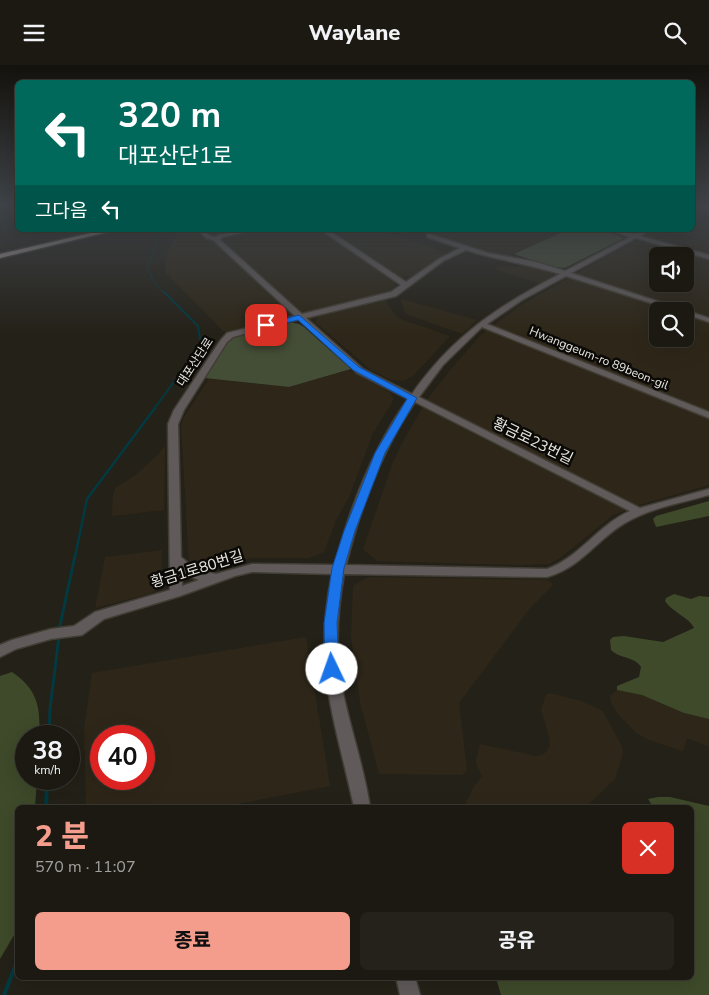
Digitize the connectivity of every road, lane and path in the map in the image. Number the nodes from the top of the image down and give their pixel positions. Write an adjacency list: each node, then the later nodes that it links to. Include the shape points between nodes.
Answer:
1 (28, 247): 8 (main road)
2 (31, 247): 8 (main road)
3 (222, 247): 14 (street, 황금로23번길)
4 (350, 247): 11 (street)
5 (614, 247): 10 (street)
6 (675, 247): 9 (street)
7 (465, 248): 10 (street); 11 (street, 대포산단로, via 440,260)
8 (0, 254)
9 (709, 257)
10 (566, 274): 12 (street); 16 (street, via 510,304)
11 (406, 285): 14 (street, 대포산단로, via 389,295)
12 (653, 302)
13 (694, 315): 15 (street)
14 (299, 317): 17 (street, 황금로23번길, via 356,368); 21 (street, 대포산단로, via 227,337 175,416)
15 (709, 319)
16 (481, 325): 17 (street, via 449,354); 18 (street, Hwanggeum-ro 89beon-gil)
17 (412, 398): 20 (street, 황금로23번길); 22 (street, via 380,453)
18 (709, 415)
19 (709, 492): 20 (street, 황금1로80번길)
20 (640, 512): 22 (street, 황금1로80번길, via 616,524 565,566 547,573)
21 (176, 559): 23 (street, via 185,571 193,575); 24 (street, 대포산단로)
22 (338, 568): 23 (street, 황금1로80번길, via 252,568); 26 (street, via 330,623 332,669)
23 (220, 577): 24 (street, 황금1로80번길)
24 (176, 593): 25 (street, 황금1로80번길, via 100,615 73,632 51,634)
25 (0, 651)
26 (362, 805)
27 (406, 980): 28 (street)
28 (410, 995)

